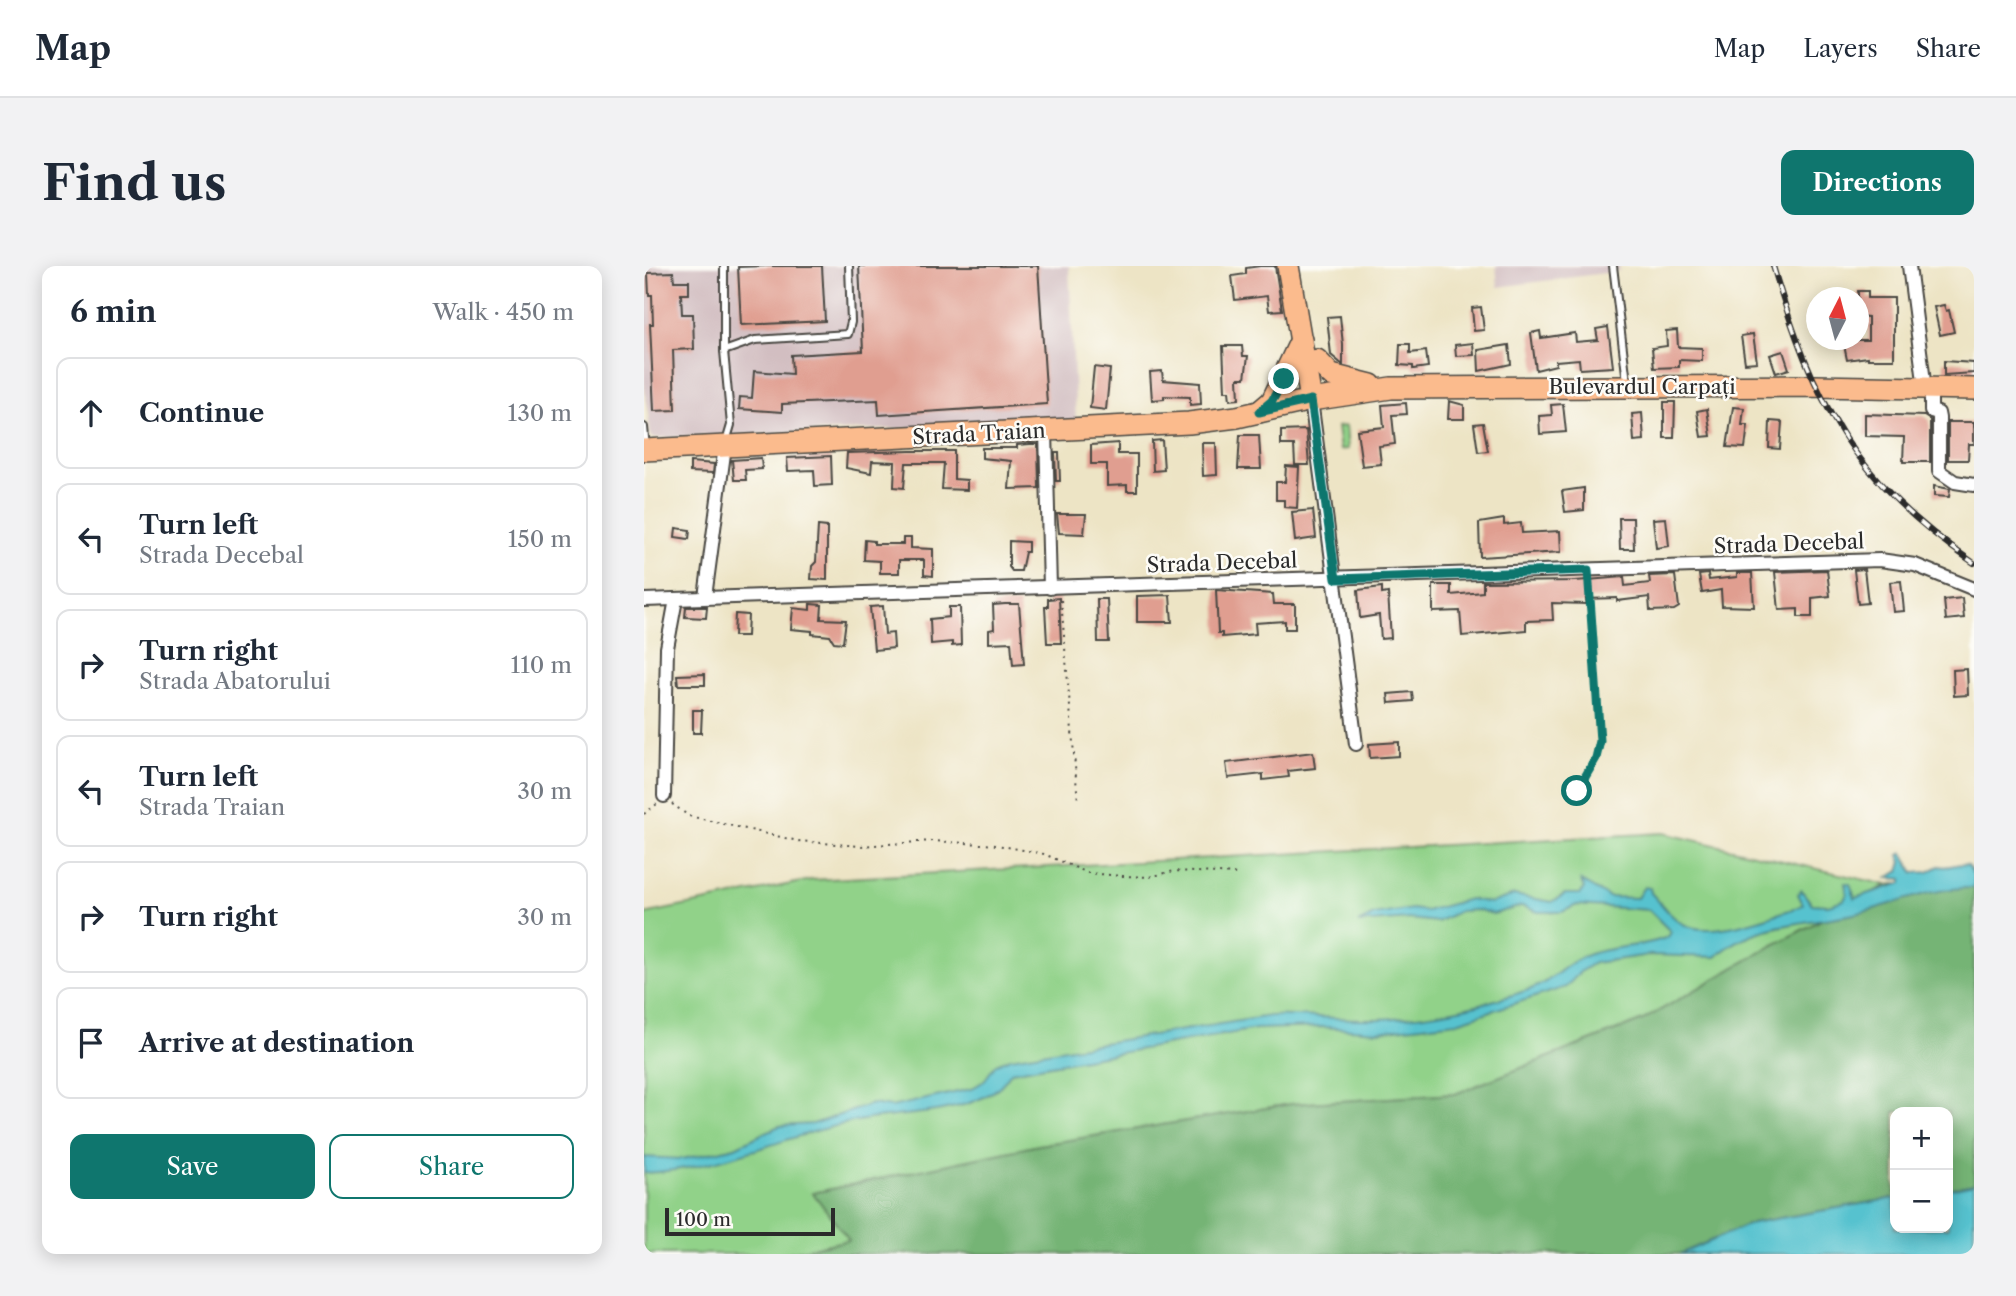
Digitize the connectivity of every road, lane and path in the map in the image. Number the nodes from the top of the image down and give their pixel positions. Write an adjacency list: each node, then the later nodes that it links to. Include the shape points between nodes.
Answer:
1 (724, 266): 8 (lane)
2 (849, 266): 8 (lane, via 848,334 755,340)
3 (1288, 266): 7 (main road)
4 (1302, 266): 7 (main road)
5 (1613, 266): 11 (lane)
6 (1909, 266): 12 (street)
7 (1307, 339): 9 (main road); 14 (main road); 15 (main road, via 1272,401)
8 (724, 351): 18 (lane, via 731,425)
9 (1317, 360): 10 (main road, via 1344,380); 14 (main road)
10 (1391, 388): 11 (main road, Bulevardul Carpați); 14 (main road, Bulevardul Carpați)
11 (1627, 389): 12 (main road, Bulevardul Carpați)
12 (1928, 389): 13 (main road, Bulevardul Carpați); 20 (street, via 1931,411 1939,418 1940,471 1955,482)
13 (1974, 389)
14 (1317, 399): 15 (main road, Strada Traian); 22 (street)
15 (1259, 412): 17 (main road, Strada Traian, via 1189,423)
16 (644, 426): 19 (lane)
17 (1046, 431): 18 (main road, Strada Traian); 23 (street)
18 (725, 446): 19 (main road, Strada Traian); 25 (street)
19 (645, 450)
20 (1974, 485)
21 (1588, 570): 22 (street, Strada Decebal); 24 (street, Strada Decebal, via 1880,560 1915,565); 29 (path, via 1600,741)
22 (1336, 579): 23 (street, Strada Decebal); 28 (street)
23 (1055, 588): 25 (street, Strada Decebal); 31 (path)
24 (1974, 589)
25 (705, 597): 26 (street, Strada Decebal)
26 (676, 599): 27 (street, Strada Decebal); 30 (street, via 667,648)
27 (644, 600)
28 (1356, 744)
29 (1577, 791)
30 (664, 796): 32 (path); 33 (path, via 689,816 799,841 860,846 933,841 997,845 1044,854 1088,873 1122,876)
31 (1078, 802)
32 (644, 814)
33 (1239, 873)

